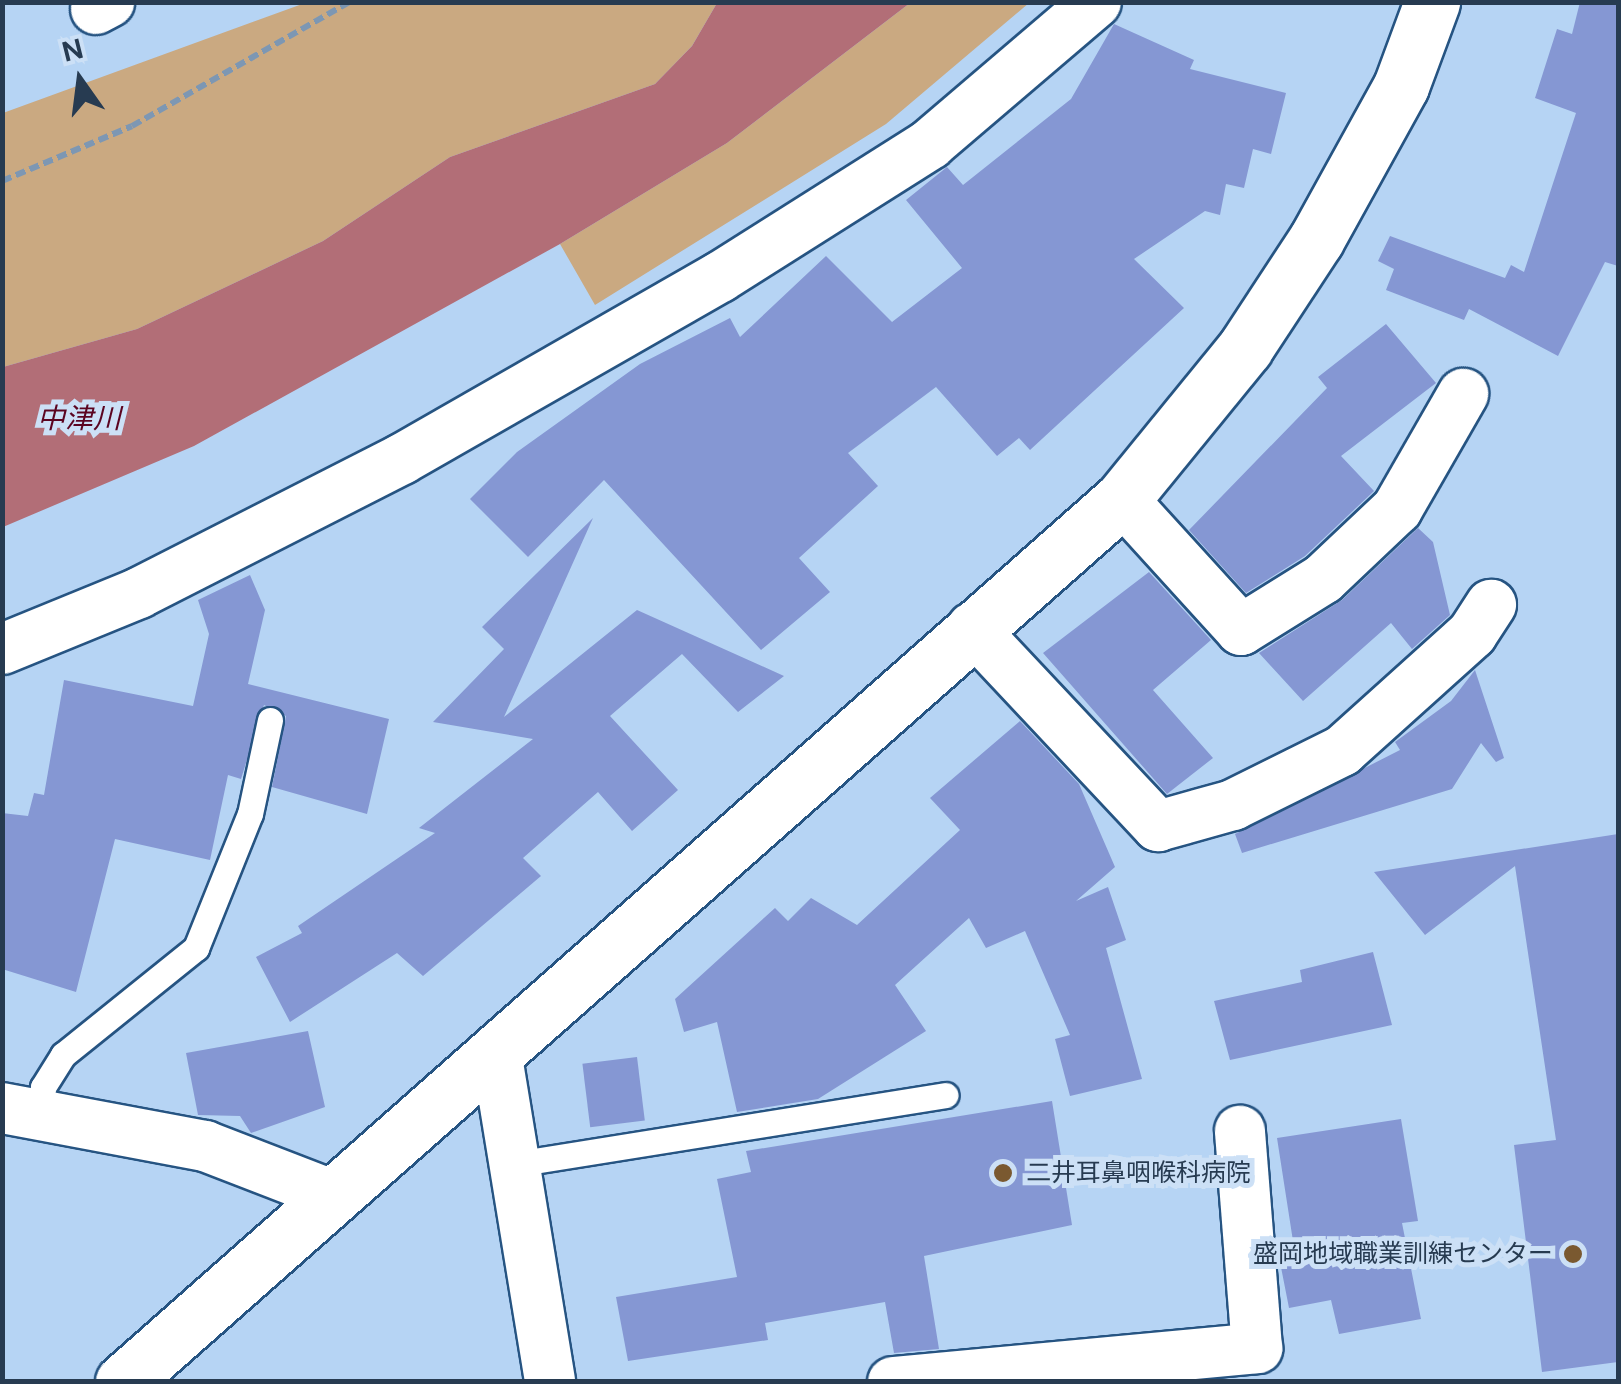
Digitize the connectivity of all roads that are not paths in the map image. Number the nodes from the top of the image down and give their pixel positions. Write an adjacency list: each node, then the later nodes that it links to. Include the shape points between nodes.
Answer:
1 (1096, 2): 7 (street, via 930,144 720,277 402,459 139,593)
2 (1432, 2): 4 (street, via 1400,86 1316,240 1245,348)
3 (1463, 394): 4 (street, via 1397,509 1323,579 1241,630)
4 (1122, 499): 6 (street)
5 (1491, 604): 6 (street, via 1472,634 1342,751 1233,806 1158,826)
6 (972, 628): 9 (street)
7 (2, 649)
8 (270, 720): 11 (lane, via 250,814 196,948 63,1055)
9 (496, 1051): 13 (street); 14 (street)
10 (945, 1095): 13 (lane)
11 (22, 1112): 14 (street, via 204,1146)
12 (1240, 1131): 17 (street, via 1257,1348)
13 (514, 1164): 16 (street)
14 (332, 1195): 15 (street)
15 (123, 1382)
16 (550, 1382)
17 (892, 1382)

